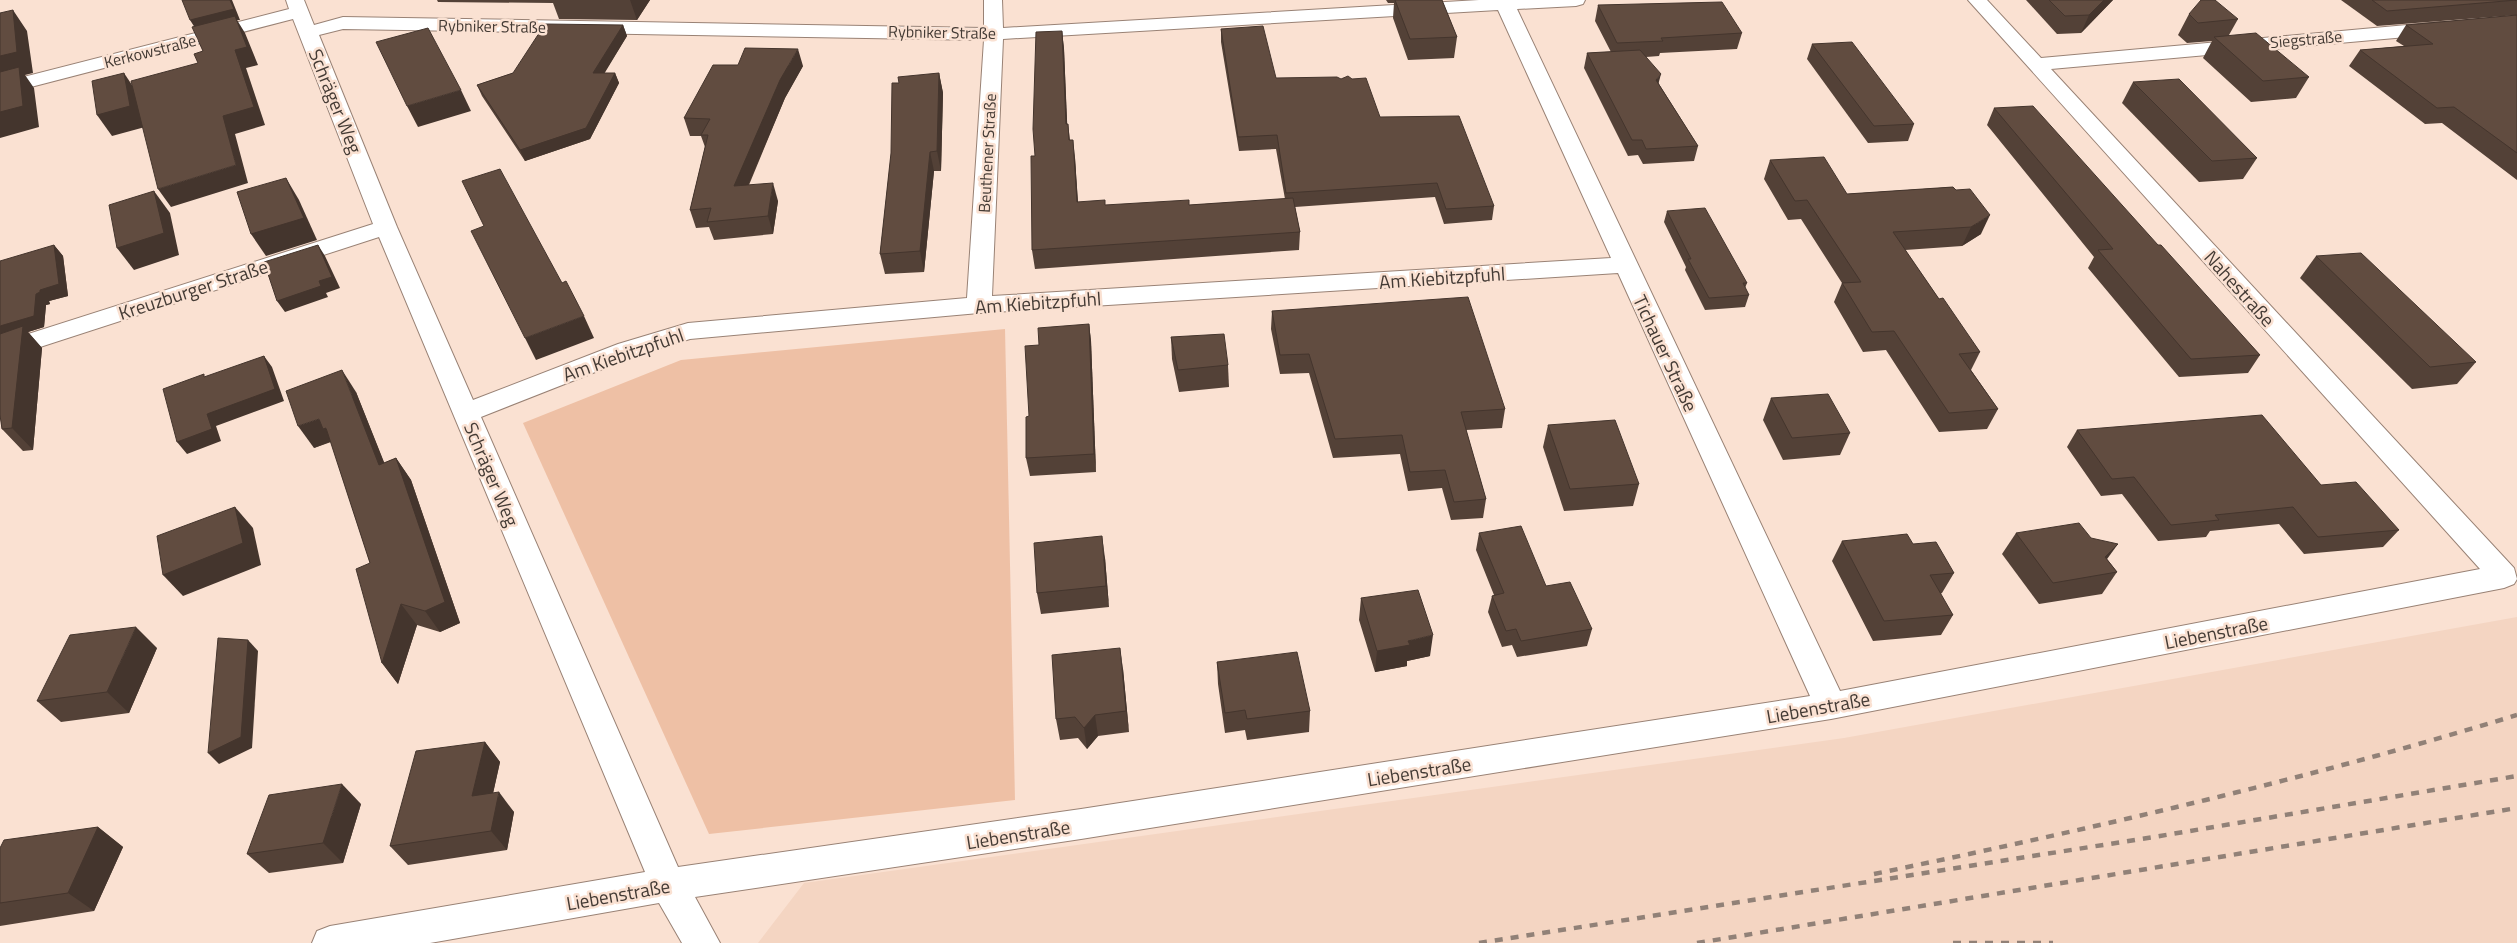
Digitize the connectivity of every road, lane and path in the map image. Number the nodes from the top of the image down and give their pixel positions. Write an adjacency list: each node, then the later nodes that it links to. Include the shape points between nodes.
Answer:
1 (993, 0): 7 (street, Beuthener Straße)
2 (1576, 0): 4 (street, Rybniker Straße)
3 (1977, 0): 8 (street, Nahestraße)
4 (1504, 2): 7 (street, Rybniker Straße); 11 (street, Tichauer Straße)
5 (301, 15): 7 (street, Rybniker Straße, via 343,23); 9 (street, Kerkowstraße); 10 (street, Schräger Weg)
6 (2454, 27): 8 (street, Siegstraße)
7 (994, 34): 12 (street, Beuthener Straße)
8 (2036, 64): 15 (street, Nahestraße)
9 (0, 89)
10 (386, 227): 13 (street, Kreuzburger Straße); 14 (street, Schräger Weg)
11 (1625, 265): 12 (street, Am Kiebitzpfuhl); 16 (street, Tichauer Straße)
12 (979, 305): 14 (street, Am Kiebitzpfuhl, via 688,331 627,350)
13 (0, 352)
14 (466, 413): 17 (street, Schräger Weg)
15 (2504, 576): 16 (street, Liebenstraße)
16 (1831, 706): 17 (street, Liebenstraße, via 1073,826)
17 (668, 886): 18 (street, Liebenstraße); 19 (street, Schräger Weg)
18 (330, 943)
19 (702, 943)

